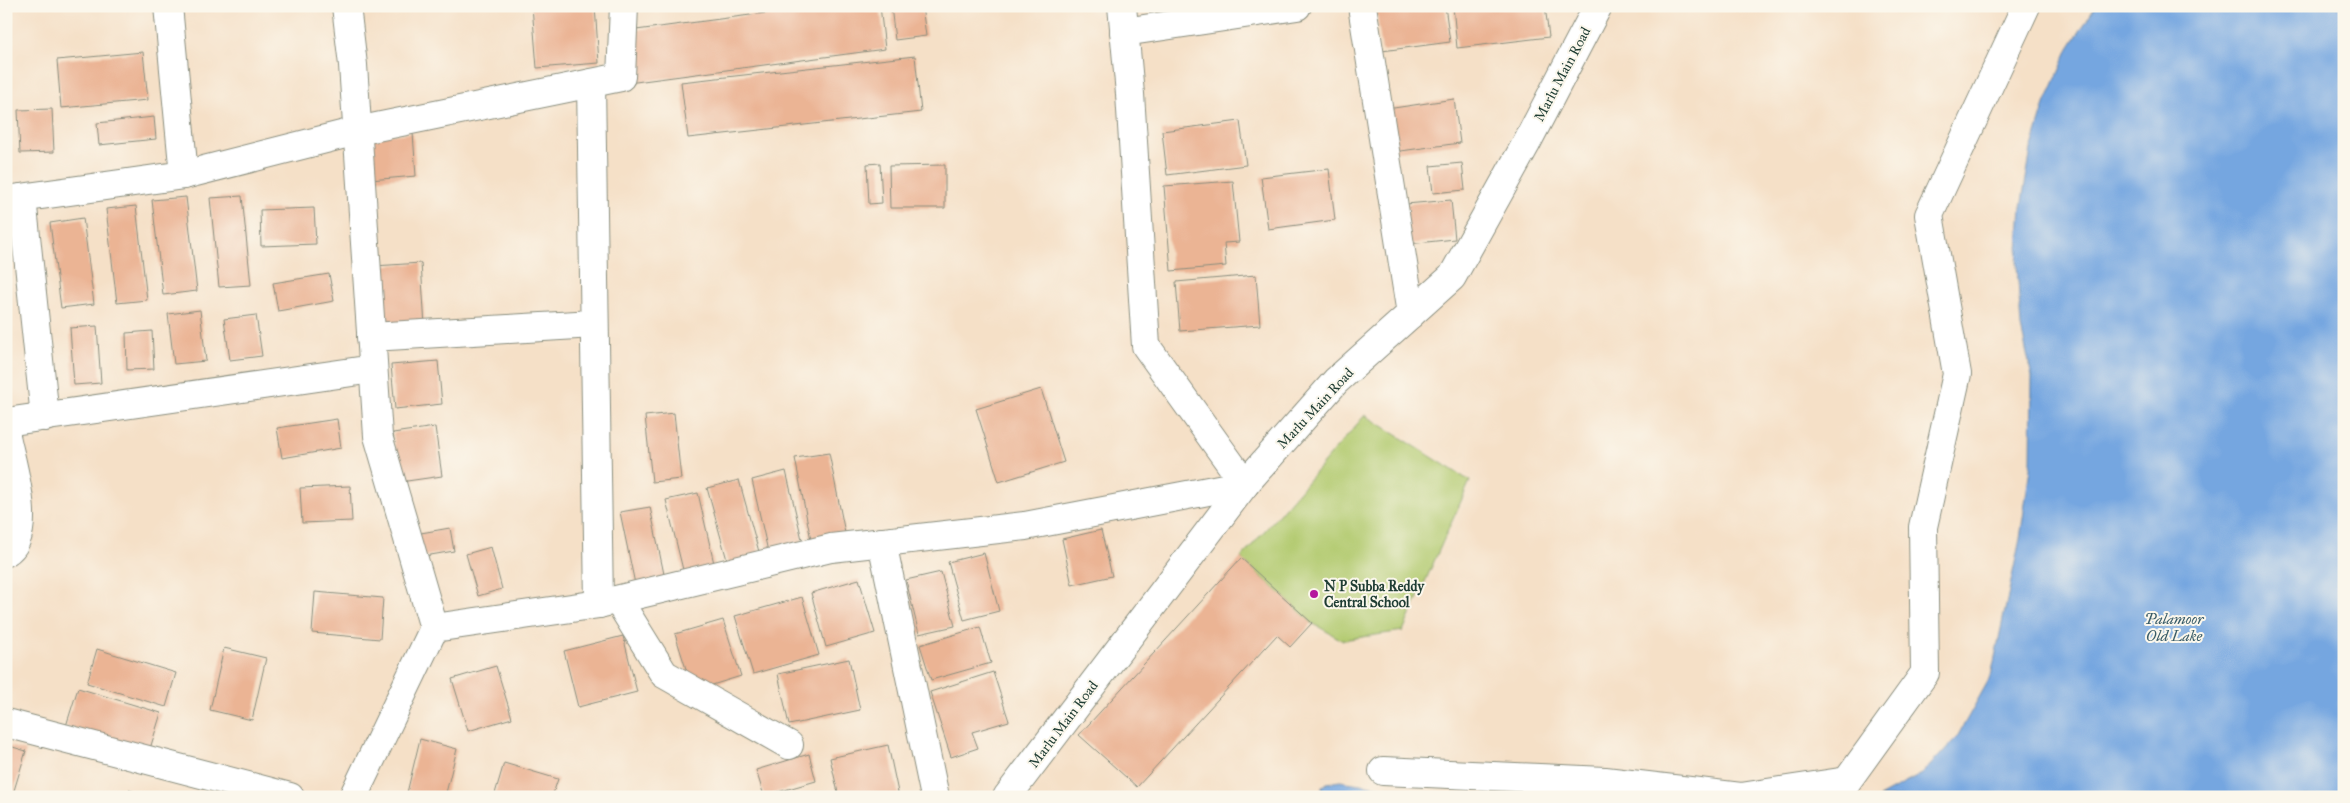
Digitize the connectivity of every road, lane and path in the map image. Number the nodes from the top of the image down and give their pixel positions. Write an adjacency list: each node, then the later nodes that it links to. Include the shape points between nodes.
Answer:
1 (168, 6): 13 (street)
2 (346, 6): 12 (street)
3 (624, 6): 11 (street, via 621,77)
4 (1296, 6): 9 (street)
5 (1362, 6): 15 (street)
6 (1577, 6): 10 (street)
7 (1598, 6): 10 (street, Marlu Main Road)
8 (2026, 6): 29 (street, via 1929,215 1957,374 1923,527 1925,674 1847,781 1741,797 1605,781)
9 (1123, 19): 22 (street, via 1146,346)
10 (1584, 33): 15 (street, Marlu Main Road, via 1452,276)
11 (591, 83): 12 (street); 16 (street)
12 (357, 131): 13 (street); 17 (street)
13 (184, 175): 14 (street)
14 (14, 199): 19 (street)
15 (1411, 314): 22 (street, Marlu Main Road, via 1336,381)
16 (594, 324): 17 (street); 25 (street)
17 (371, 337): 18 (street)
18 (373, 369): 19 (street); 26 (street, via 378,436)
19 (45, 417): 20 (street)
20 (6, 422)
21 (6, 436): 24 (street, via 20,506 19,530 11,550)
22 (1246, 484): 23 (street, via 1026,526); 33 (street, Marlu Main Road)
23 (882, 542): 25 (street, via 831,548); 32 (street)
24 (6, 552)
25 (609, 602): 26 (street); 28 (street, via 664,674)
26 (434, 628): 31 (street)
27 (6, 723): 30 (street)
28 (790, 745)
29 (1383, 771)
30 (290, 797)
31 (352, 797)
32 (935, 797)
33 (1007, 797)

